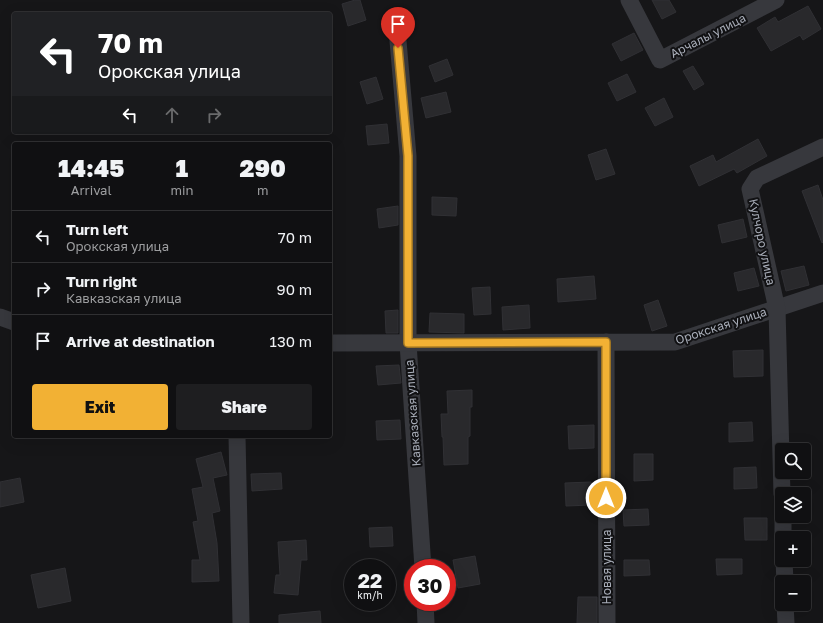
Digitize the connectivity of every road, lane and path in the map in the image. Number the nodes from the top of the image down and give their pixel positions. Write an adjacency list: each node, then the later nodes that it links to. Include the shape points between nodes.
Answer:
1 (629, 0): 2 (street, Арчалы улица, via 660,60)
2 (776, 0)
3 (396, 18): 11 (street, Кавказская улица, via 408,156)
4 (823, 147): 6 (street, Кулчоро улица, via 757,178 750,189)
5 (823, 293): 6 (street, Орокская улица)
6 (777, 309): 9 (street, Орокская улица, via 675,342); 13 (street, Орокская улица)
7 (0, 317): 8 (street)
8 (12, 321)
9 (606, 342): 11 (street, Орокская улица); 19 (street, Новая улица)
10 (332, 343): 11 (street, Орокская улица)
11 (408, 343): 14 (street, Кавказская улица)
12 (237, 438): 17 (street)
13 (782, 487)
14 (421, 559)
15 (425, 611): 18 (street)
16 (785, 611): 20 (street)
17 (241, 623)
18 (426, 623)
19 (607, 623)
20 (786, 623)

